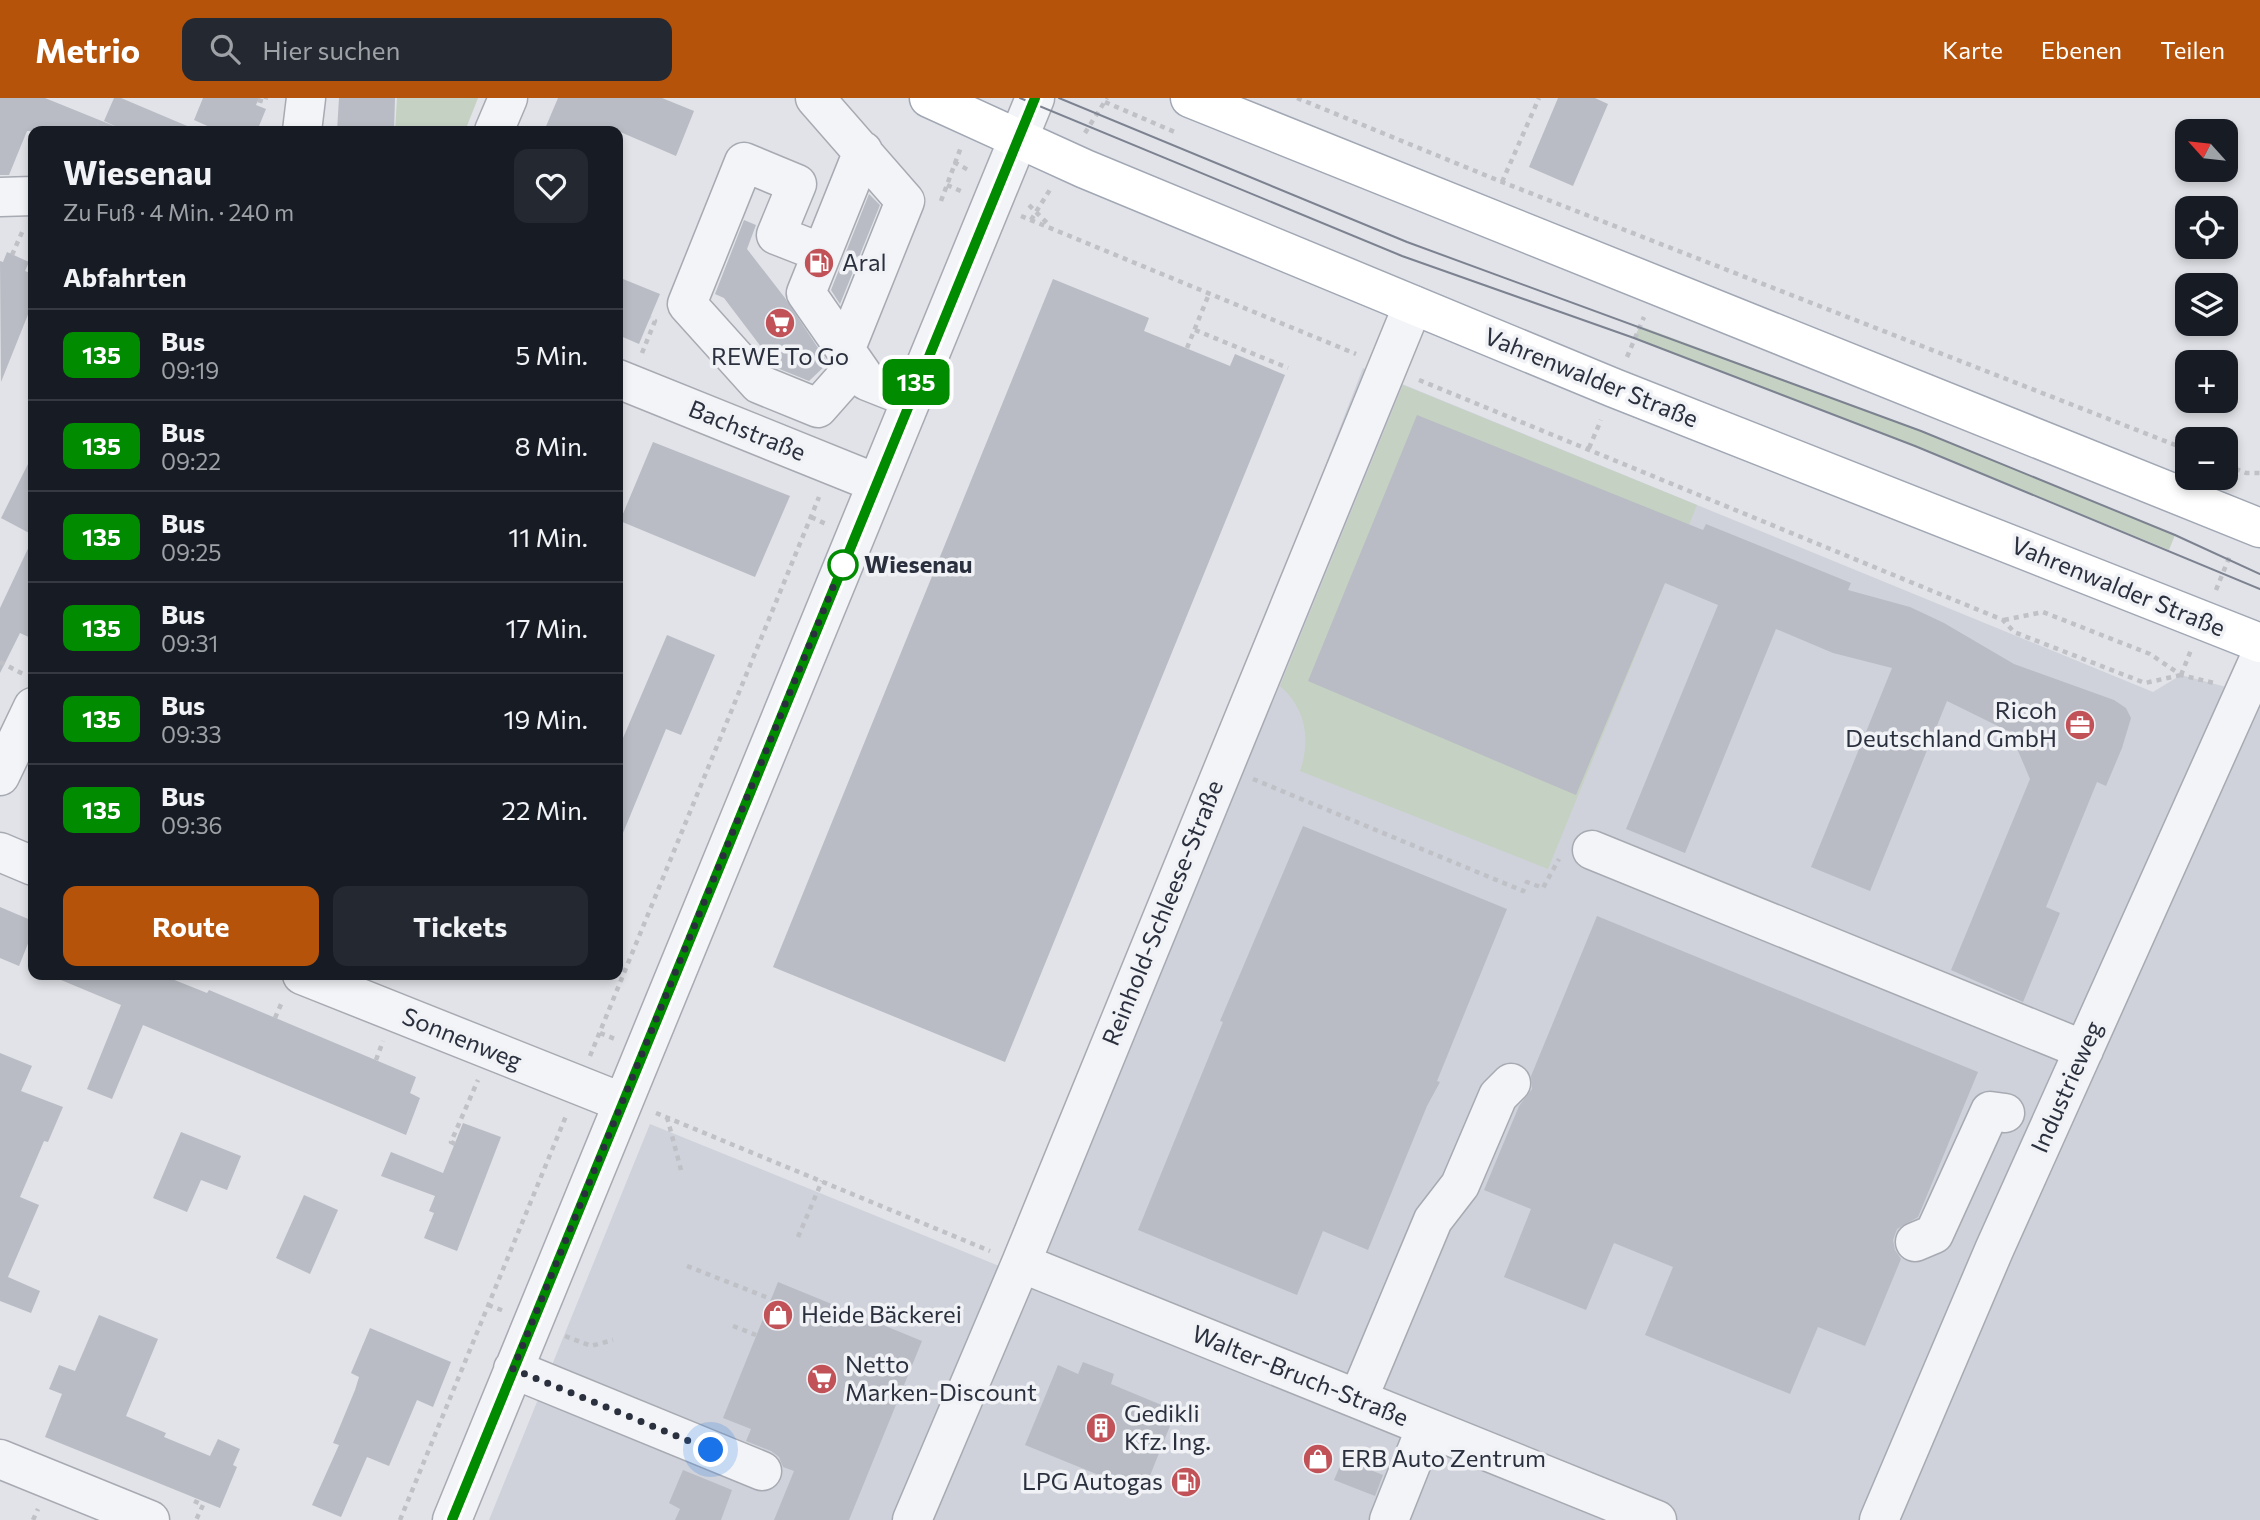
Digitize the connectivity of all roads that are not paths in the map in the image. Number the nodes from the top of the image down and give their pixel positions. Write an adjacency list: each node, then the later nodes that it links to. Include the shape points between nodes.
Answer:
1 (306, 98): 7 (street)
2 (508, 98): 8 (street)
3 (815, 98): 10 (street)
4 (929, 98): 9 (main road, Vahrenwalder Straße)
5 (1035, 98): 9 (street)
6 (1190, 98): 19 (main road)
7 (303, 126)
8 (496, 126)
9 (1018, 137): 14 (main road, Vahrenwalder Straße); 17 (street)
10 (863, 151): 13 (street); 15 (street, via 905,201)
11 (0, 197): 12 (street)
12 (28, 211)
13 (822, 253): 15 (street, via 806,293); 15 (street, via 776,235 797,184 744,162 687,304 760,384 818,408)
14 (1413, 305): 20 (main road, Vahrenwalder Straße); 33 (street, Reinhold-Schleese-Straße)
15 (851, 356): 17 (street, via 867,381)
16 (628, 370): 18 (street, Bachstraße)
17 (910, 398): 18 (street)
18 (876, 483): 30 (street, via 642,1051)
19 (2252, 525)
20 (2260, 643)
21 (2260, 657): 28 (street, Industrieweg)
22 (28, 700): 23 (street)
23 (0, 776)
24 (1592, 850): 28 (street)
25 (0, 852): 26 (street)
26 (28, 864)
27 (293, 985): 30 (street, Sonnenweg)
28 (2084, 1050): 45 (street, Industrieweg)
29 (1511, 1083): 35 (street, via 1498,1096 1460,1185 1433,1220)
30 (634, 1106): 34 (street)
31 (2004, 1113): 32 (street, via 1990,1111 1934,1234)
32 (1915, 1242)
33 (1021, 1263): 35 (street, Walter-Bruch-Straße); 42 (street, Reinhold-Schleese-Straße)
34 (513, 1369): 38 (street); 41 (street)
35 (1357, 1399): 36 (street, Walter-Bruch-Straße)
36 (1426, 1427): 39 (street, Walter-Bruch-Straße); 43 (street)
37 (0, 1459): 40 (street)
38 (762, 1471)
39 (1599, 1509): 44 (street, Walter-Bruch-Straße)
40 (150, 1520)
41 (452, 1520)
42 (912, 1520)
43 (1389, 1520)
44 (1657, 1520)
45 (1879, 1520)

